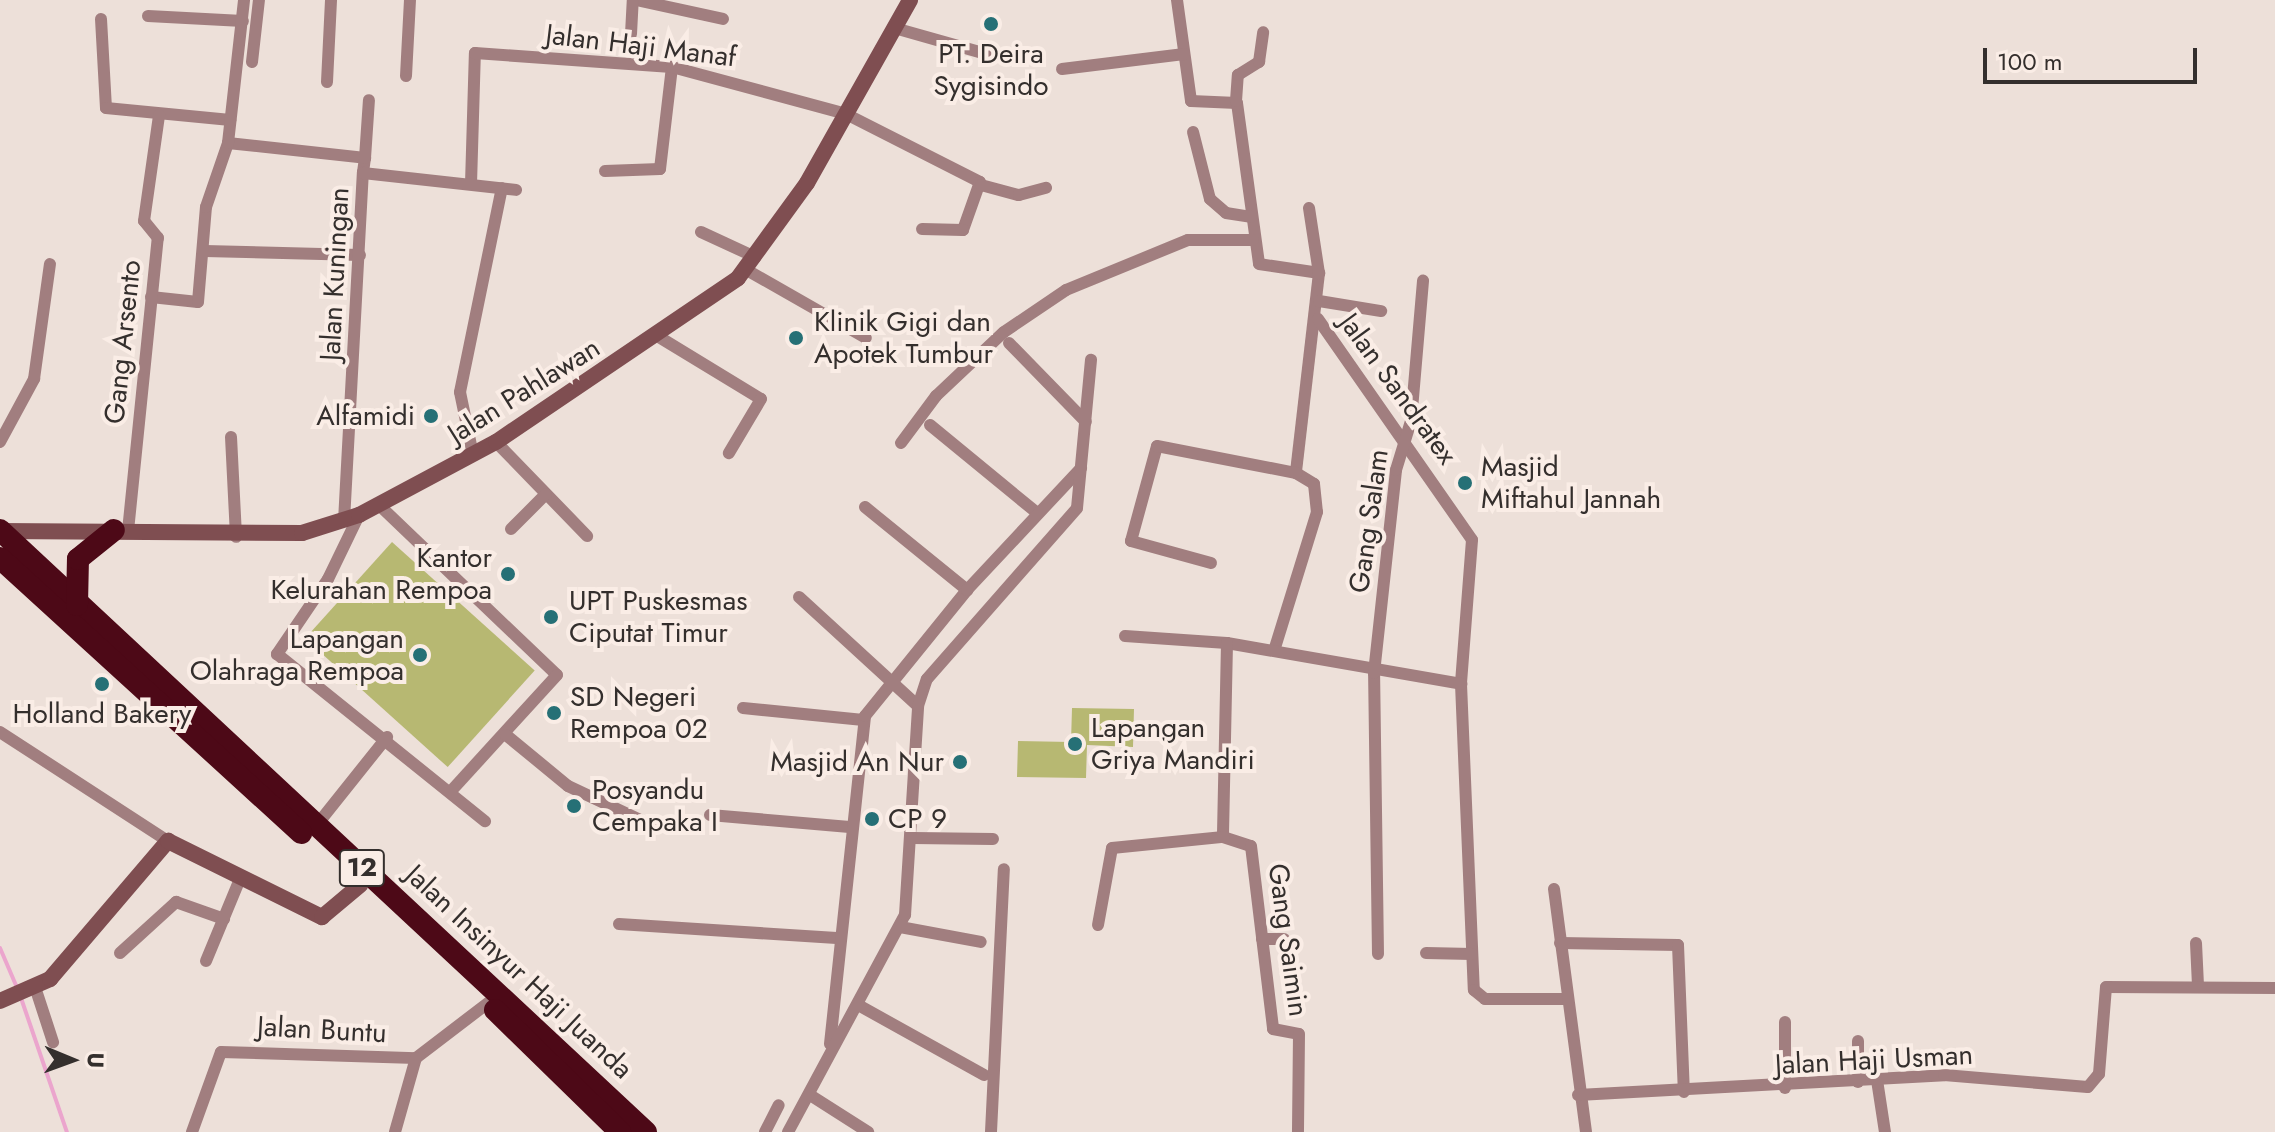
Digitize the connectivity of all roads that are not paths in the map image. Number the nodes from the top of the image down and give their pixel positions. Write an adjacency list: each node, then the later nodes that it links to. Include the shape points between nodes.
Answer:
1 (244, 0): 11 (street)
2 (259, 0): 17 (street)
3 (331, 0): 21 (street)
4 (410, 0): 20 (street)
5 (635, 0): 10 (street); 14 (street)
6 (909, 0): 12 (main road, Jalan Pahlawan)
7 (1177, 0): 15 (street)
8 (148, 16): 11 (street)
9 (101, 19): 25 (street, via 101,104)
10 (723, 19)
11 (243, 21): 26 (street)
12 (898, 29): 16 (street); 24 (main road, Jalan Pahlawan)
13 (1263, 32): 23 (street, via 1259,62 1238,75)
14 (631, 34)
15 (1184, 54): 19 (street); 23 (street, via 1191,101)
16 (990, 55)
17 (252, 62)
18 (672, 67): 24 (street, Jalan Haji Manaf); 30 (street, via 660,169); 32 (street, Jalan Haji Manaf, via 475,53)
19 (1062, 69)
20 (406, 76)
21 (327, 82)
22 (369, 100): 29 (street)
23 (1236, 101): 38 (street)
24 (846, 114): 33 (street, Jalan Haji Manaf); 44 (main road, Jalan Pahlawan)
25 (159, 115): 26 (street); 48 (street, Gang Arsento, via 144,221 158,238)
26 (230, 120): 28 (street)
27 (1193, 132): 38 (street, via 1210,199 1226,213)
28 (228, 143): 29 (street); 42 (street, via 207,200)
29 (365, 158): 31 (street)
30 (605, 171)
31 (363, 173): 32 (street, Jalan Kuningan); 43 (street, Jalan Kuningan)
32 (471, 184): 34 (street, Jalan Kuningan)
33 (981, 185): 35 (street, Jalan Haji Manaf, via 1019,195); 39 (street, via 963,230)
34 (502, 188): 36 (street, Jalan Kuningan); 64 (street, via 460,392)
35 (1046, 188)
36 (516, 190)
37 (1309, 208): 46 (street)
38 (1251, 217): 41 (street)
39 (922, 229)
40 (701, 232): 44 (street)
41 (1253, 240): 46 (street, via 1263,267); 62 (street, via 1164,246 1066,290 1004,332 936,396)
42 (205, 251): 43 (street); 48 (street, via 198,302)
43 (360, 255): 71 (street, Jalan Kuningan)
44 (750, 263): 52 (main road, Jalan Pahlawan); 53 (street)
45 (50, 264): 60 (street, via 34,379)
46 (1319, 273): 49 (street)
47 (1423, 281): 59 (street, Gang Salam)
48 (151, 297): 74 (street, Gang Arsento)
49 (1319, 301): 50 (street); 51 (street)
50 (1381, 311)
51 (1318, 319): 59 (street, Jalan Sandratex); 66 (street, Jalan Sandratex)
52 (659, 337): 61 (main road, Jalan Pahlawan); 63 (street, via 761,399)
53 (866, 338)
54 (1009, 343): 56 (street)
55 (1091, 360): 56 (street)
56 (1086, 422): 65 (street)
57 (930, 425): 70 (street)
58 (231, 437): 76 (street)
59 (1404, 439): 85 (street, Gang Salam); 87 (street, Jalan Sandratex, via 1472,540)
60 (0, 442)
61 (496, 442): 64 (main road, Jalan Pahlawan); 67 (street)
62 (901, 443)
63 (729, 453)
64 (473, 455): 68 (main road, Jalan Pahlawan)
65 (1081, 468): 70 (street); 88 (street, via 1077,508 940,660)
66 (1296, 473): 78 (street, via 1157,446 1131,541); 84 (street, via 1314,484 1317,512)
67 (546, 494): 72 (street); 75 (street)
68 (379, 505): 71 (main road, Jalan Pahlawan); 92 (street, via 556,671)
69 (865, 507): 79 (street)
70 (1037, 513): 79 (street)
71 (352, 518): 76 (main road, Jalan Pahlawan, via 274,538); 93 (street, via 328,579 276,652)
72 (511, 529)
73 (0, 530): 74 (main road, Jalan Pahlawan); 81 (highway, Jalan Insinyur Haji Juanda / 12)
74 (121, 530): 76 (main road, Jalan Pahlawan); 81 (highway, via 78,559)
75 (587, 536)
76 (236, 537)
77 (0, 558): 106 (highway, Jalan Insinyur Haji Juanda / 12)
78 (1211, 563)
79 (967, 590): 86 (street)
80 (799, 597): 86 (street)
81 (77, 605): 98 (highway, Jalan Insinyur Haji Juanda / 12)
82 (1125, 636): 83 (street)
83 (1227, 643): 84 (street); 100 (street)
84 (1274, 651): 85 (street)
85 (1374, 673): 87 (street); 120 (street, Gang Salam)
86 (892, 680): 88 (street); 90 (street)
87 (1461, 684): 121 (street, Jalan Sandratex)
88 (918, 706): 101 (street)
89 (743, 708): 90 (street)
90 (863, 720): 99 (street)
91 (0, 732): 103 (street)
92 (506, 735): 94 (street); 97 (street, via 568,786)
93 (387, 737): 94 (street); 98 (street)
94 (453, 789): 96 (street)
95 (710, 815): 99 (street)
96 (485, 821)
97 (651, 825)
98 (316, 826): 146 (highway, Jalan Insinyur Haji Juanda / 12)
99 (849, 827): 112 (street)
100 (1223, 837): 110 (street, via 1112,848); 113 (street, Gang Saimin, via 1241,837 1252,848)
101 (913, 838): 102 (street); 111 (street)
102 (993, 839)
103 (168, 841): 105 (main road); 125 (main road)
104 (1004, 869): 150 (street)
105 (240, 879): 106 (main road, via 322,917); 108 (street)
106 (360, 885): 128 (highway, Jalan Insinyur Haji Juanda / 12)
107 (1554, 889): 116 (street)
108 (224, 919): 118 (street, via 176,902); 122 (street)
109 (619, 924): 112 (street)
110 (1098, 925)
111 (900, 927): 115 (street); 129 (street)
112 (837, 938): 133 (street)
113 (1262, 939): 114 (street); 151 (street, Gang Saimin, via 1273,1029 1299,1034)
114 (1284, 939)
115 (981, 942)
116 (1560, 943): 126 (street); 140 (street, via 1678,945)
117 (2196, 943): 123 (street)
118 (120, 953)
119 (1426, 953): 121 (street)
120 (1378, 954)
121 (1472, 954): 126 (street, Jalan Sandratex, via 1481,998)
122 (206, 961)
123 (2198, 986): 124 (street, Jalan Haji Usman); 136 (street, Jalan Haji Usman, via 2103,989 2099,1074 2091,1087 1944,1075)
124 (2275, 988)
125 (33, 991): 127 (main road); 132 (street)
126 (1566, 999): 139 (street)
127 (5, 1000)
128 (488, 1003): 134 (street, Jalan Buntu); 145 (highway, Jalan Insinyur Haji Juanda / 12)
129 (860, 1006): 133 (street); 135 (street)
130 (1785, 1022): 138 (street)
131 (1858, 1041): 137 (street)
132 (53, 1042)
133 (830, 1047): 141 (street)
134 (416, 1058): 143 (street, Jalan Buntu, via 221,1052); 144 (street)
135 (984, 1075)
136 (1877, 1080): 137 (street, Jalan Haji Usman); 154 (street)
137 (1858, 1082): 138 (street, Jalan Haji Usman)
138 (1785, 1088): 140 (street, Jalan Haji Usman)
139 (1580, 1091): 140 (street, Jalan Haji Usman); 152 (street); 153 (street)
140 (1684, 1092)
141 (810, 1095): 148 (street); 149 (street)
142 (779, 1105): 147 (street)
143 (192, 1132)
144 (395, 1132)
145 (620, 1132)
146 (646, 1132)
147 (765, 1132)
148 (788, 1132)
149 (868, 1132)
150 (991, 1132)
151 (1298, 1132)
152 (1579, 1132)
153 (1586, 1132)
154 (1885, 1132)

